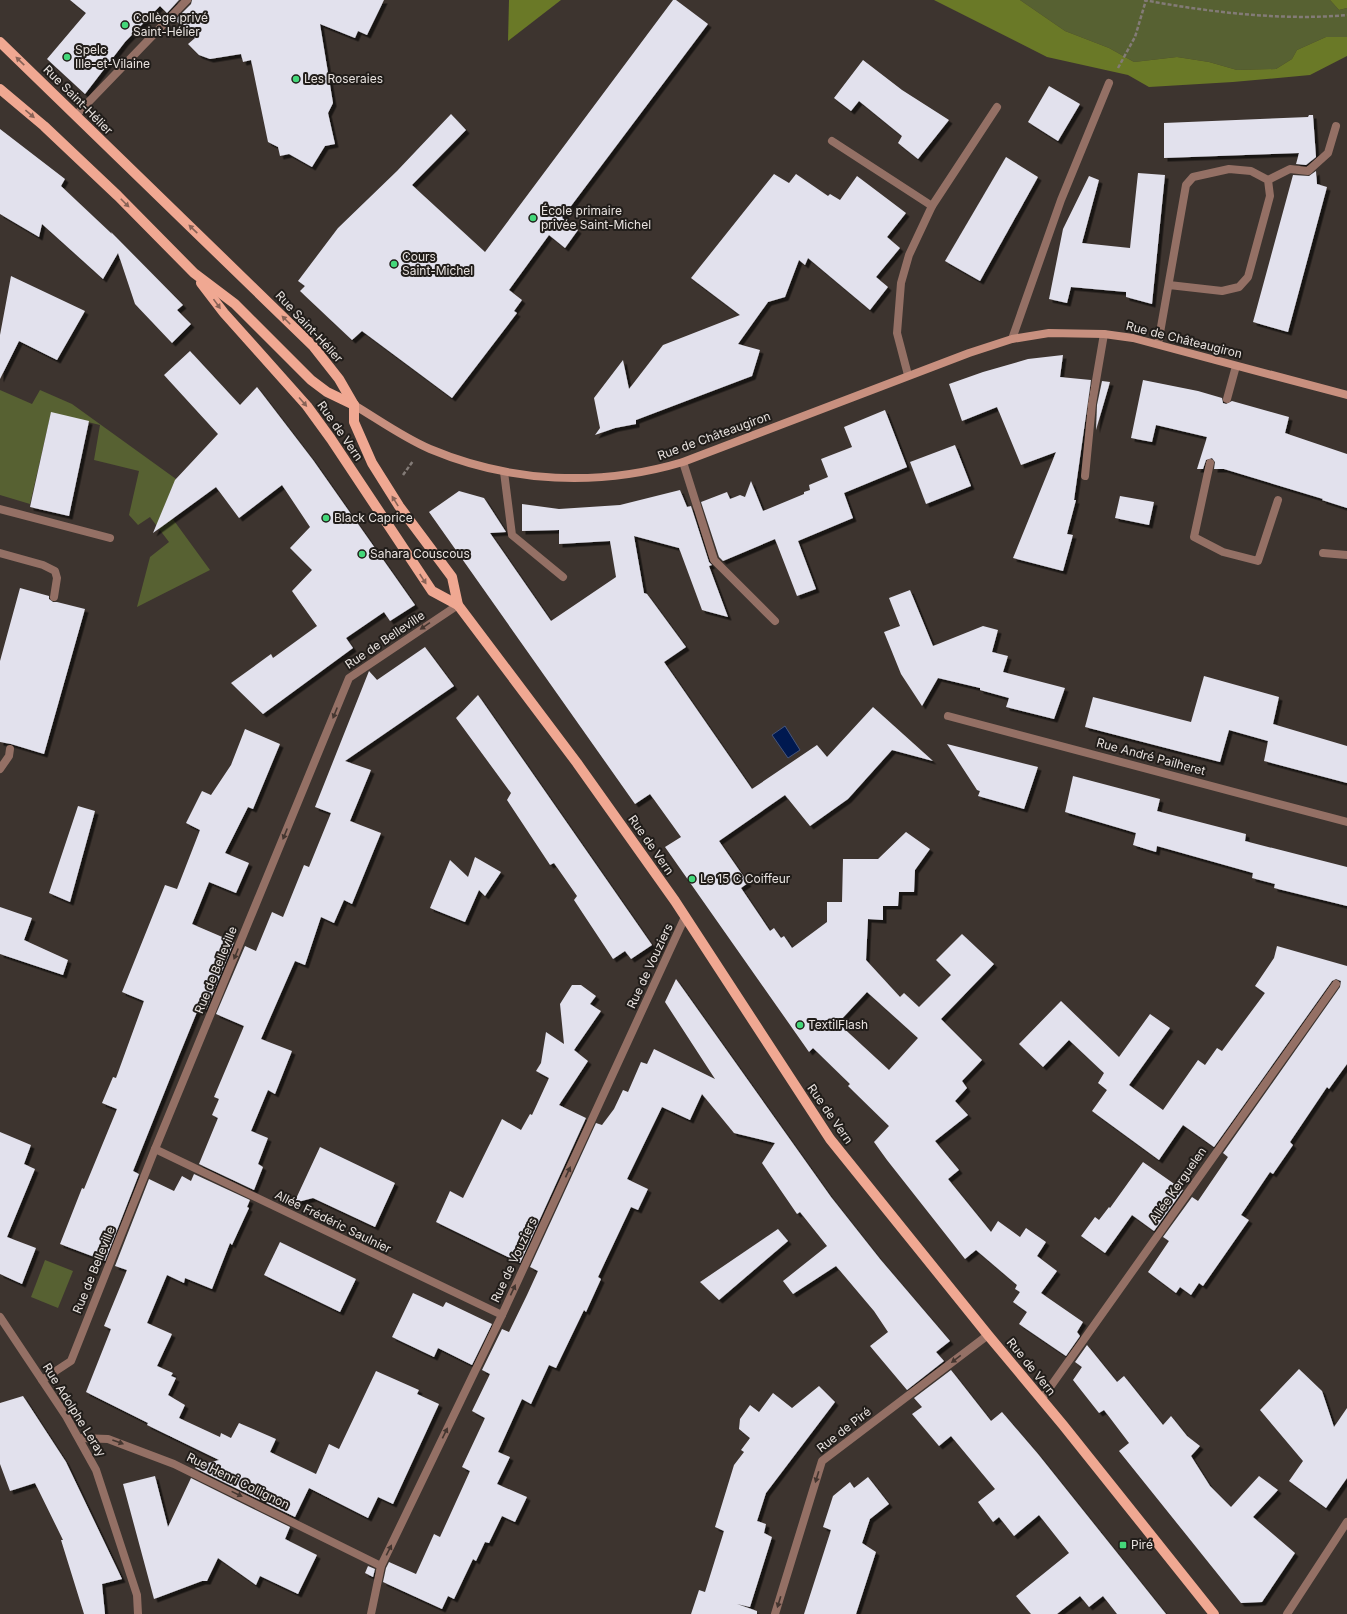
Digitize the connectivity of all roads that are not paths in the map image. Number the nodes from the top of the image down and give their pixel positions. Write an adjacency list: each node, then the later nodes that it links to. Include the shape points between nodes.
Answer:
1 (187, 0): 6 (street)
2 (0, 42): 6 (main road, Rue Saint-Hélier, one-way to 2)
3 (1110, 83): 14 (street, via 1061,200)
4 (0, 89): 11 (main road, one-way to 11, via 44,126)
5 (997, 107): 10 (street)
6 (76, 115): 20 (main road, Rue Saint-Hélier, one-way to 6, via 339,379 313,346)
7 (1336, 126): 9 (street, via 1328,153 1308,171 1290,169)
8 (832, 141): 10 (street)
9 (1268, 180): 12 (street, via 1270,196 1248,277 1239,287 1222,291); 12 (street, via 1251,171 1229,169 1193,177 1186,185)
10 (932, 206): 17 (street, via 909,254 901,283 897,333)
11 (194, 273): 20 (main road, via 235,304 311,380 327,392); 33 (main road, Rue de Vern, one-way to 33, via 224,313 307,406 432,591)
12 (1169, 285): 15 (street)
13 (1104, 334): 14 (main road, Rue de Châteaugiron, via 1049,333); 15 (main road, Rue de Châteaugiron); 24 (street, via 1092,404)
14 (1012, 339): 17 (main road, Rue de Châteaugiron)
15 (1158, 344): 16 (main road, Rue de Châteaugiron)
16 (1236, 366): 18 (main road, Rue de Châteaugiron); 19 (street)
17 (908, 375): 21 (main road, Rue de Châteaugiron)
18 (1347, 395)
19 (1227, 400)
20 (354, 405): 23 (main road, Rue de Châteaugiron, via 429,449); 33 (main road, Rue de Vern, one-way to 20, via 452,576 399,506 372,463 354,422)
21 (683, 462): 23 (main road, Rue de Châteaugiron, via 653,471 614,477 541,478); 34 (street, via 714,560)
22 (1210, 463): 25 (street, via 1194,538 1223,552 1258,561)
23 (504, 472): 31 (street, via 512,535)
24 (1085, 476)
25 (1278, 500)
26 (0, 509): 27 (street)
27 (110, 538)
28 (0, 553): 32 (street, via 55,571 57,578)
29 (1323, 553): 30 (street)
30 (1347, 555)
31 (563, 577)
32 (54, 597)
33 (458, 605): 39 (main road, Rue de Vern, via 577,763); 41 (street, Rue de Belleville, one-way to 41, via 349,678)
34 (775, 621)
35 (948, 716): 38 (street, Rue André Pailheret)
36 (10, 749): 37 (street, via 9,756)
37 (0, 769)
38 (1347, 822)
39 (685, 917): 42 (street, Rue de Vouziers, one-way to 39); 44 (main road, Rue de Vern, via 830,1139)
40 (1336, 984): 46 (street, Allée Kerguelen)
41 (155, 1150): 42 (street, Allée Frédéric Saulnier); 45 (street, Rue de Belleville, via 71,1361)
42 (502, 1315): 49 (street, Rue de Vouziers, one-way to 42)
43 (0, 1317): 45 (street, Rue Adolphe Leray)
44 (988, 1335): 46 (main road, Rue de Vern); 52 (street, Rue de Piré, one-way to 52, via 822,1461)
45 (42, 1380): 47 (street, Rue Adolphe Leray)
46 (1041, 1400): 53 (main road, Rue de Vern, via 1063,1424)
47 (79, 1438): 49 (street, Rue Henri Collignon, one-way to 49, via 108,1439 174,1464); 50 (street, Rue Adolphe Leray, via 96,1470 118,1535 136,1595)
48 (1347, 1522): 54 (street)
49 (380, 1566): 51 (street, Rue de Vouziers)
50 (138, 1614)
51 (370, 1614)
52 (775, 1614)
53 (1214, 1614)
54 (1287, 1614)

